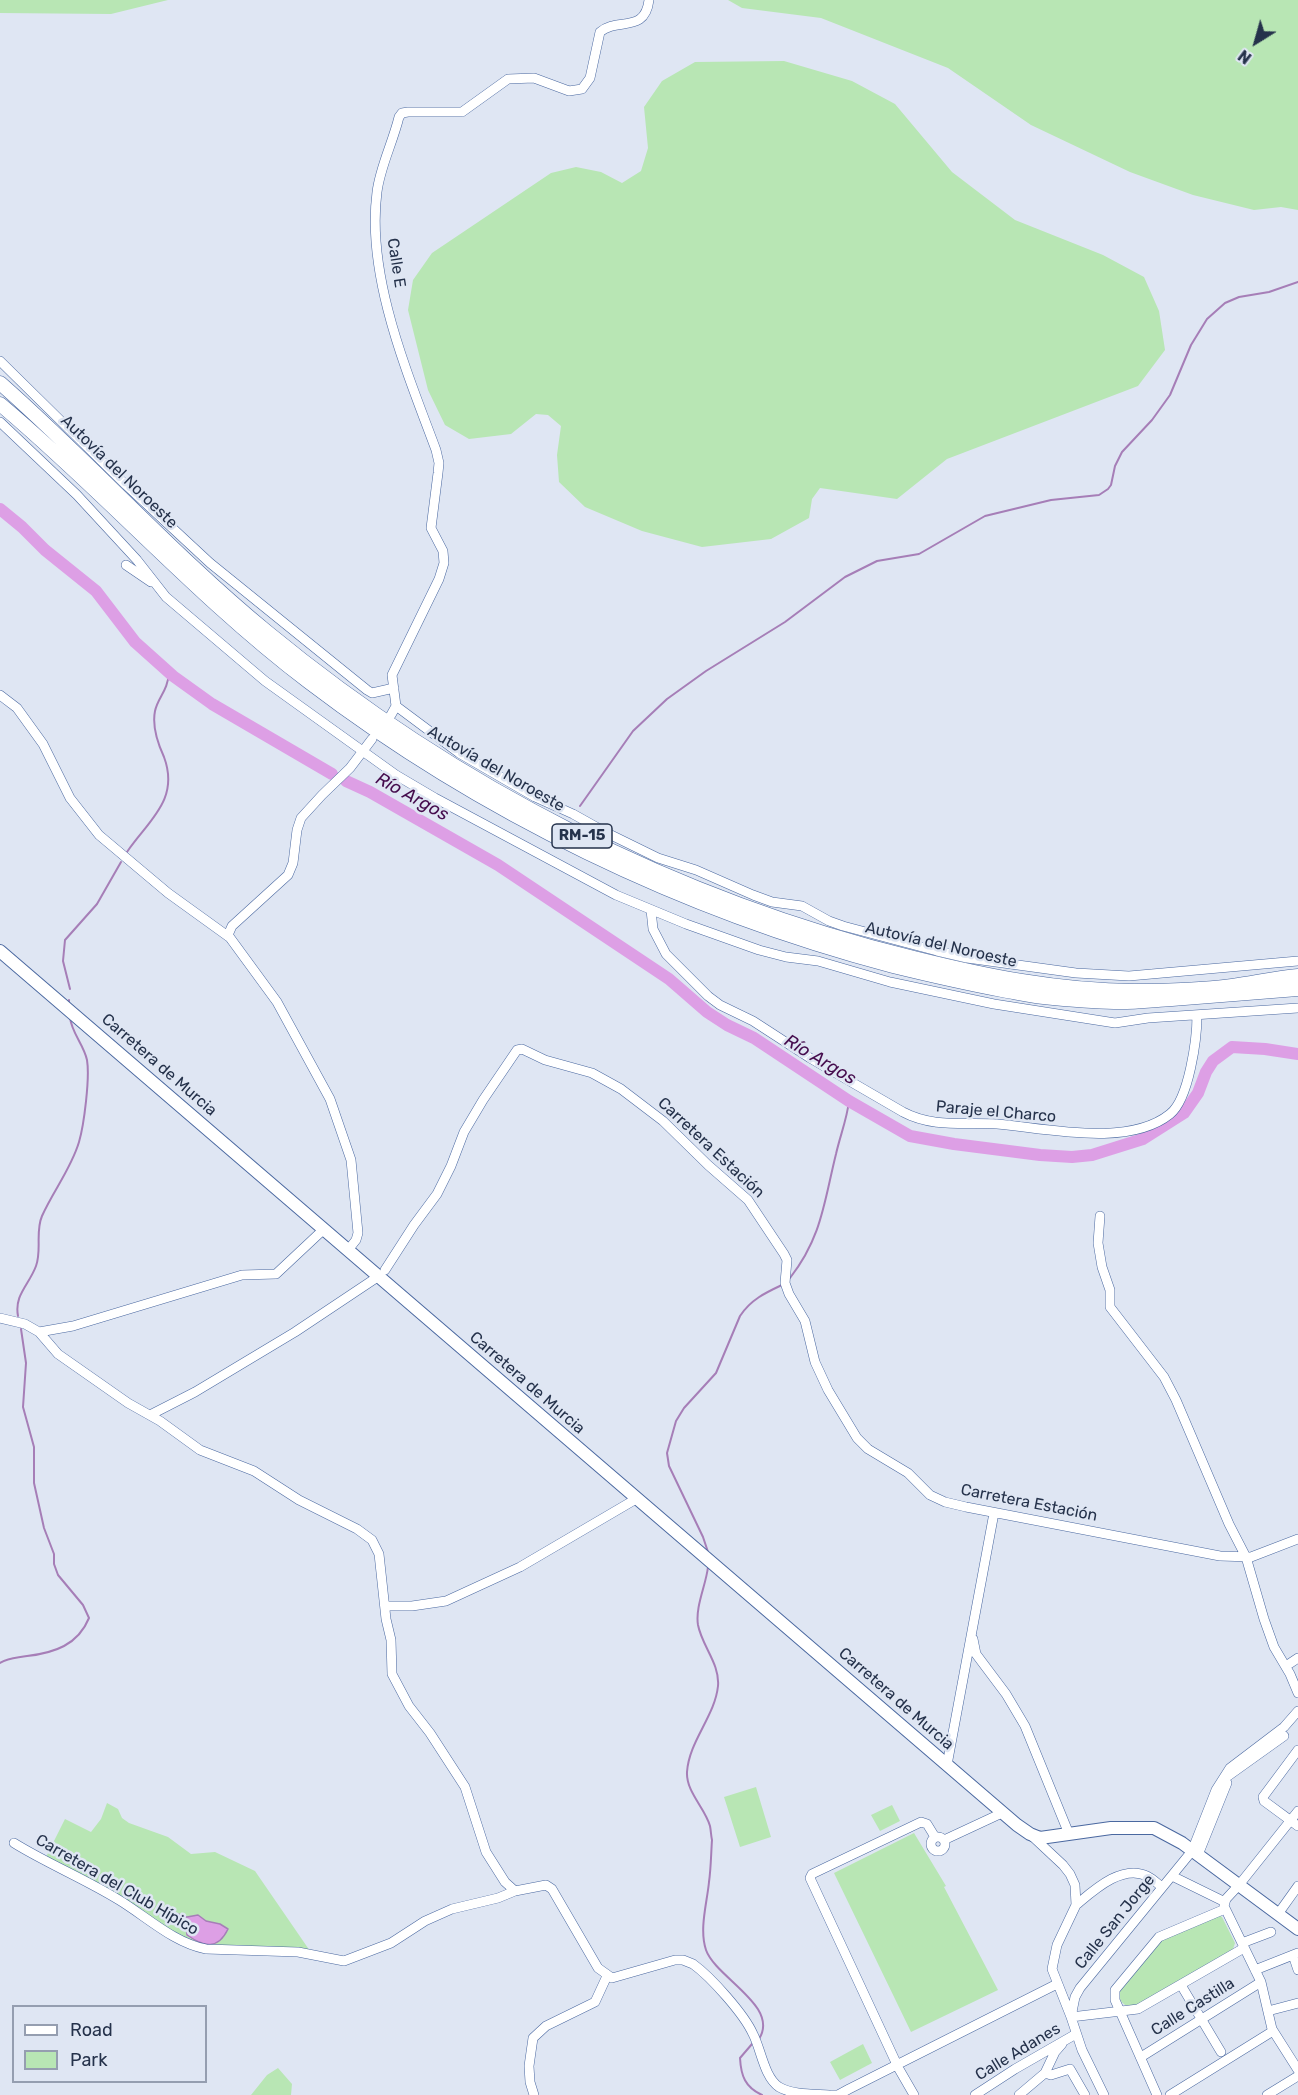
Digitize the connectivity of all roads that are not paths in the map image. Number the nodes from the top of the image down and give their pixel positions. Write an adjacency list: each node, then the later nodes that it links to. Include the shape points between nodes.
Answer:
1 (649, 0): 8 (street, Calle E, via 641,19 600,32 590,78 582,89 569,91 534,78 508,79 462,112 408,111 399,117 377,189 378,261 400,355 439,463 431,528 444,563 392,675)
2 (0, 361): 8 (street, via 210,563 367,690 372,693)
3 (0, 383): 18 (highway, Autovía del Noroeste / RM-15, via 155,532 264,630 338,689 460,770 518,803 699,891 877,949 1044,985 1133,991 1227,986)
4 (0, 404): 19 (highway, Autovía del Noroeste / RM-15, via 306,680 447,777 610,862 782,933 950,980 1048,998 1120,1002)
5 (0, 422): 7 (street, via 77,495)
6 (126, 565): 7 (street)
7 (158, 587): 13 (street, via 231,654)
8 (394, 688): 10 (street, Calle E)
9 (0, 695): 15 (street, via 17,708 43,744 70,798 99,834 161,888)
10 (396, 706): 11 (street); 17 (street, via 474,763 625,843 753,895 802,906 828,921 864,932 967,958 1076,973 1129,976)
11 (391, 715)
12 (372, 739): 13 (street)
13 (363, 752): 14 (street, via 435,798); 15 (street, via 302,818 288,875 232,926)
14 (651, 910): 21 (street, via 759,950 955,997 1115,1023); 21 (street, Paraje el Charco, via 653,929 666,954 714,1001 910,1116 933,1123 996,1124 1082,1133 1134,1130 1157,1122 1175,1110 1184,1092)
15 (229, 937): 24 (street, via 270,991 330,1099 353,1174 358,1233)
16 (0, 951): 23 (main road, Carretera de Murcia)
17 (1298, 961)
18 (1298, 976)
19 (1298, 988)
20 (1298, 1008): 21 (street)
21 (1197, 1015)
22 (1100, 1216): 32 (street, via 1098,1242 1110,1290 1110,1307 1164,1377)
23 (324, 1228): 24 (main road, Carretera de Murcia); 27 (street, via 276,1274 242,1275 73,1326)
24 (348, 1250): 25 (main road, Carretera de Murcia)
25 (382, 1273): 28 (street, via 295,1332); 29 (main road, Carretera de Murcia); 30 (street, Carretera Estación, via 437,1194 464,1132 517,1050 592,1073 658,1117 753,1206 787,1260 785,1283 805,1321 822,1378 862,1443 908,1473 937,1499)
26 (0, 1318): 27 (street)
27 (39, 1332): 28 (street, via 58,1354)
28 (150, 1415): 33 (street, via 200,1450 254,1471 299,1500 365,1534 377,1546)
29 (636, 1498): 33 (street, via 520,1567 446,1601); 43 (main road, Carretera de Murcia)
30 (994, 1513): 32 (street, Carretera Estación, via 1209,1554); 34 (street)
31 (1298, 1539): 32 (street, Carretera Estación)
32 (1246, 1557): 36 (street, via 1267,1629)
33 (385, 1605): 58 (street, via 394,1680 465,1787 489,1858)
34 (972, 1630): 37 (street, via 976,1653); 38 (street)
35 (1298, 1658): 36 (street)
36 (1286, 1666): 39 (street)
37 (989, 1672): 38 (street, via 974,1663); 48 (street, via 1025,1726)
38 (963, 1676): 43 (street)
39 (1298, 1693)
40 (1298, 1711): 44 (street, via 1284,1727 1230,1768)
41 (1284, 1736): 44 (street)
42 (1298, 1750): 47 (street, via 1263,1797)
43 (947, 1765): 46 (main road, Carretera de Murcia)
44 (1226, 1779): 53 (street, Calle San Jorge, via 1212,1800)
45 (1298, 1811): 47 (street)
46 (1002, 1813): 49 (main road, Carretera de Murcia); 83 (street, via 939,1839 921,1822 810,1876)
47 (1294, 1824): 55 (street)
48 (1069, 1834): 50 (main road); 53 (main road, via 1145,1827 1164,1832)
49 (1032, 1836): 50 (main road); 52 (street)
50 (1052, 1837): 52 (street, via 1047,1843)
51 (14, 1843): 58 (street, Carretera del Club Hípico, via 118,1900 168,1933 207,1949 298,1952 344,1961 391,1943 443,1912)
52 (1049, 1850): 59 (street, via 1073,1879)
53 (1195, 1853): 54 (street, Calle San Jorge); 55 (main road)
54 (1172, 1876): 57 (street, Calle San Jorge); 60 (street)
55 (1239, 1885): 60 (street); 61 (main road)
56 (1298, 1886): 61 (street)
57 (1162, 1887): 59 (street, via 1146,1876 1121,1876); 75 (street, Calle San Jorge, via 1077,1992)
58 (515, 1891): 68 (street, Carretera del Club Hípico, via 543,1884 552,1889 591,1959)
59 (1076, 1905): 70 (street, via 1053,1959)
60 (1225, 1905): 64 (street); 73 (street, via 1156,1939 1116,1987 1114,1995)
61 (1278, 1914): 62 (main road)
62 (1298, 1929)
63 (1271, 1932): 64 (street)
64 (1243, 1945): 66 (street); 71 (street)
65 (1295, 1954): 66 (street); 67 (street)
66 (1255, 1970): 69 (street)
67 (1298, 1970)
68 (608, 1977): 89 (street, via 596,2002 546,2026 533,2038 529,2067); 90 (street, via 675,1960 693,1964 744,2018 776,2084 798,2093)
69 (1261, 1982): 74 (street); 76 (street, Calle Castilla)
70 (1057, 1984): 75 (street); 83 (street)
71 (1181, 1985): 73 (street); 76 (street)
72 (1298, 2003): 74 (street)
73 (1127, 2009): 75 (street); 77 (street); 77 (street)
74 (1268, 2011): 78 (street)
75 (1071, 2017): 79 (street)
76 (1202, 2020): 81 (street); 82 (street, Calle Castilla)
77 (1127, 2024): 82 (street)
78 (1273, 2031): 84 (street); 96 (street)
79 (1076, 2034): 80 (street, Calle Adanes); 94 (street)
80 (1065, 2040): 85 (street); 88 (street, Calle Adanes)
81 (1221, 2052)
82 (1141, 2056): 95 (street)
83 (897, 2064): 90 (street, via 838,2095); 91 (street)
84 (1298, 2070)
85 (1045, 2073): 92 (street); 93 (street, via 1070,2069)
86 (1298, 2076): 87 (street)
87 (1280, 2092): 97 (street)
88 (977, 2094)
89 (534, 2095)
90 (830, 2095)
91 (914, 2095)
92 (1018, 2095)
93 (1085, 2095)
94 (1104, 2095)
95 (1157, 2095)
96 (1170, 2095)
97 (1267, 2095)

